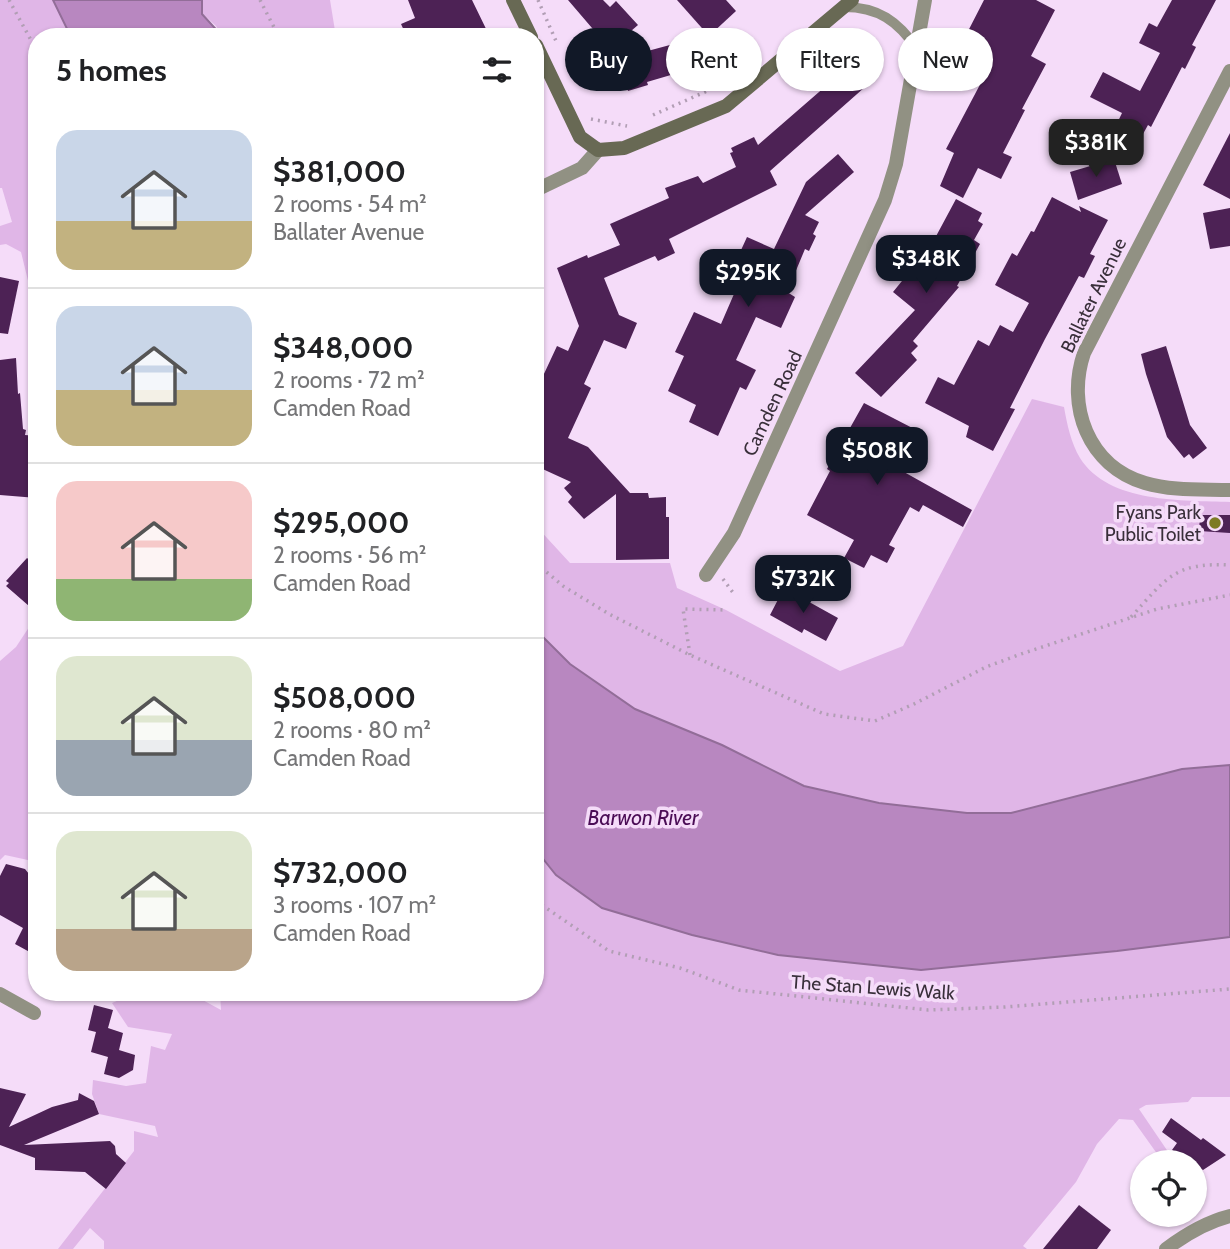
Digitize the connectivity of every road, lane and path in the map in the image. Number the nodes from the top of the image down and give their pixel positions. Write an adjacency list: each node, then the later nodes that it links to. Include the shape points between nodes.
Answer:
1 (9, 0): 11 (path)
2 (260, 0): 7 (path)
3 (513, 0): 8 (street)
4 (538, 0): 12 (path)
5 (925, 0): 10 (street, Camden Road)
6 (848, 3): 9 (lane, via 886,15); 20 (street, via 726,106 624,148)
7 (274, 28)
8 (527, 28)
9 (902, 28)
10 (921, 28)
11 (28, 35)
12 (559, 48)
13 (544, 63): 20 (street, via 580,137)
14 (1230, 71): 22 (street, Ballater Avenue, via 1084,353 1076,388 1087,435 1122,473 1159,487)
15 (707, 91): 18 (path)
16 (909, 91): 25 (street, Camden Road, via 896,164 880,213 734,533)
17 (586, 108): 19 (path, via 592,121 626,127)
18 (651, 116)
19 (639, 121)
20 (598, 150): 21 (street, via 582,168)
21 (544, 186)
22 (1230, 490)
23 (1230, 565): 28 (path, via 1186,567 1166,580)
24 (544, 570): 29 (path, via 609,614)
25 (706, 575)
26 (1230, 595): 28 (path)
27 (726, 610): 29 (path, via 683,609)
28 (1129, 619): 29 (path, via 986,667 875,720 824,714)
29 (690, 655)
30 (544, 906): 31 (path, The Stan Lewis Walk, via 609,951 680,968 739,990 928,1010)
31 (1230, 989)
32 (0, 995): 33 (street)
33 (34, 1013)
34 (1230, 1216): 35 (street, via 1198,1227)
35 (1166, 1249)

